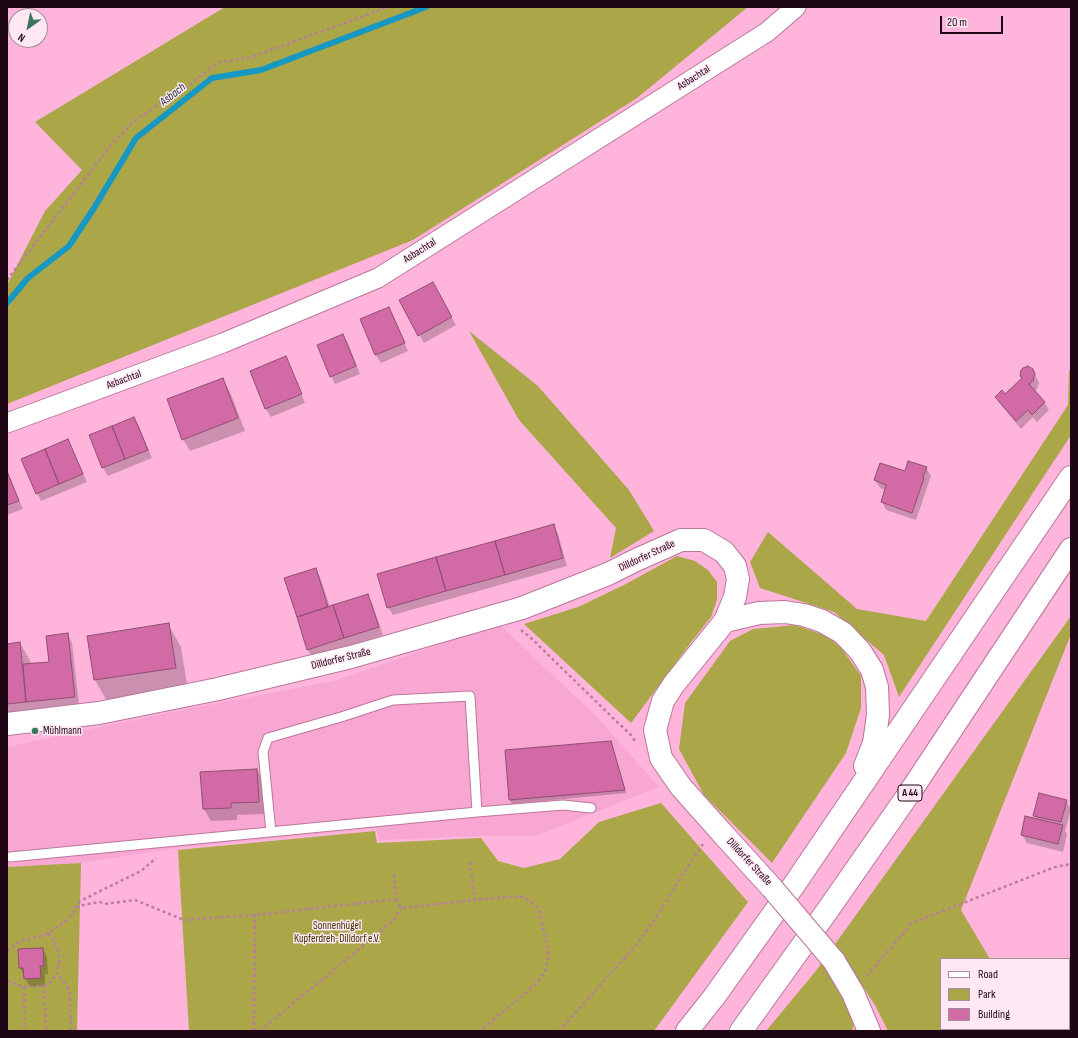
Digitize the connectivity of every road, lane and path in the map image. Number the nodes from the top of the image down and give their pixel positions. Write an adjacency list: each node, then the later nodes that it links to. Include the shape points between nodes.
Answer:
1 (388, 7): 3 (path, via 249,58 219,62 133,122 111,145)
2 (796, 7): 4 (street, Asbachtal, via 767,32 378,278 223,343)
3 (7, 280)
4 (7, 423)
5 (1071, 477): 11 (main road)
6 (1071, 549): 41 (main road, A 44, via 904,801)
7 (725, 621): 10 (main road, Dilldorfer Straße, via 735,597 738,579 735,566 724,552 704,540 681,540 608,574 522,608 351,657 218,689 99,713); 11 (main road, via 760,613 785,612 804,615 822,621 843,633 860,651 872,670 877,687 878,715 874,743); 14 (main road, Dilldorfer Straße, via 663,701 655,730 661,758 681,787)
8 (531, 638): 9 (path)
9 (616, 720)
10 (7, 724)
11 (851, 800): 40 (main road, via 790,892)
12 (591, 808): 13 (lane, via 563,805)
13 (477, 812): 15 (lane); 15 (lane, via 470,696 393,700 268,738 263,752)
14 (719, 829): 32 (main road, Dilldorfer Straße, bridge, via 834,961); 39 (path, via 680,878 638,942)
15 (271, 832): 16 (lane)
16 (10, 857)
17 (470, 862): 22 (path)
18 (1071, 864): 32 (path, via 1056,867 912,923)
19 (141, 871): 24 (path, via 80,901)
20 (394, 871): 21 (path)
21 (396, 899): 23 (path); 25 (path)
22 (475, 900): 23 (path); 38 (path, via 519,896 530,900 539,910 550,956 545,972 536,984)
23 (401, 908): 37 (path, via 395,919)
24 (74, 911): 25 (path, via 86,904 135,900 184,920); 26 (path, via 68,920)
25 (255, 914): 36 (path)
26 (48, 933): 27 (path, via 20,941); 28 (path, via 58,951 60,961)
27 (7, 951)
28 (57, 973): 30 (path, via 52,981); 35 (path, via 70,990)
29 (7, 981): 31 (path)
30 (44, 986): 31 (path); 34 (path)
31 (24, 987): 33 (path)
32 (853, 993): 42 (main road, Dilldorfer Straße)
33 (26, 1031)
34 (46, 1031)
35 (71, 1031)
36 (254, 1031)
37 (260, 1031)
38 (480, 1031)
39 (559, 1031)
40 (687, 1031)
41 (741, 1031)
42 (870, 1031)

